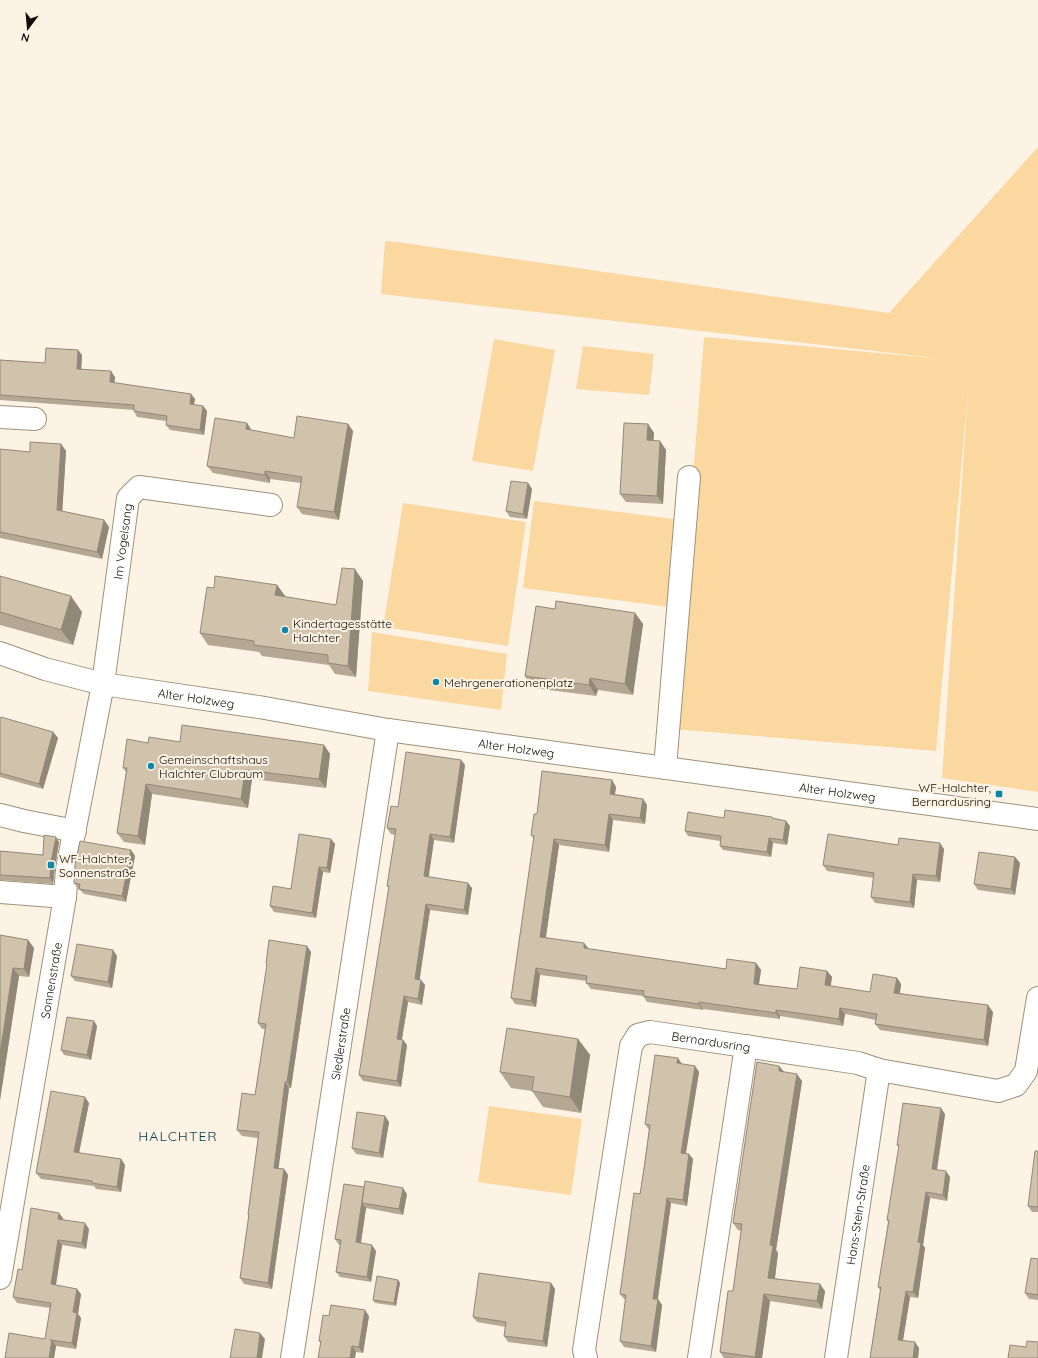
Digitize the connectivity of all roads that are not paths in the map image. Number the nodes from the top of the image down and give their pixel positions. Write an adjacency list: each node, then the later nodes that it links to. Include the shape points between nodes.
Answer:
1 (0, 417): 2 (street)
2 (35, 419)
3 (689, 477): 8 (street)
4 (271, 505): 6 (street, Im Vogelsang, via 139,487 128,498)
5 (0, 653): 6 (street, Alter Holzweg, via 45,669)
6 (103, 684): 7 (street, Alter Holzweg, via 259,707); 11 (street, Sonnenstraße)
7 (388, 730): 8 (street, Alter Holzweg); 18 (street, Siedlerstraße)
8 (665, 768): 10 (street, Alter Holzweg)
9 (0, 815): 11 (street)
10 (1038, 819)
11 (75, 831): 13 (street, Sonnenstraße, via 67,869)
12 (0, 892): 13 (street)
13 (65, 897): 17 (street, Sonnenstraße)
14 (1038, 998): 16 (street, Bernardusring, via 1026,1071 1016,1085 998,1091)
15 (746, 1046): 16 (street, Bernardusring, via 858,1063); 19 (street, Bernardusring, via 650,1032 638,1035 631,1046 584,1350); 20 (street)
16 (879, 1070): 21 (street, Hans-Stein-Straße)
17 (0, 1278)
18 (292, 1358)
19 (586, 1358)
20 (699, 1358)
21 (836, 1358)

